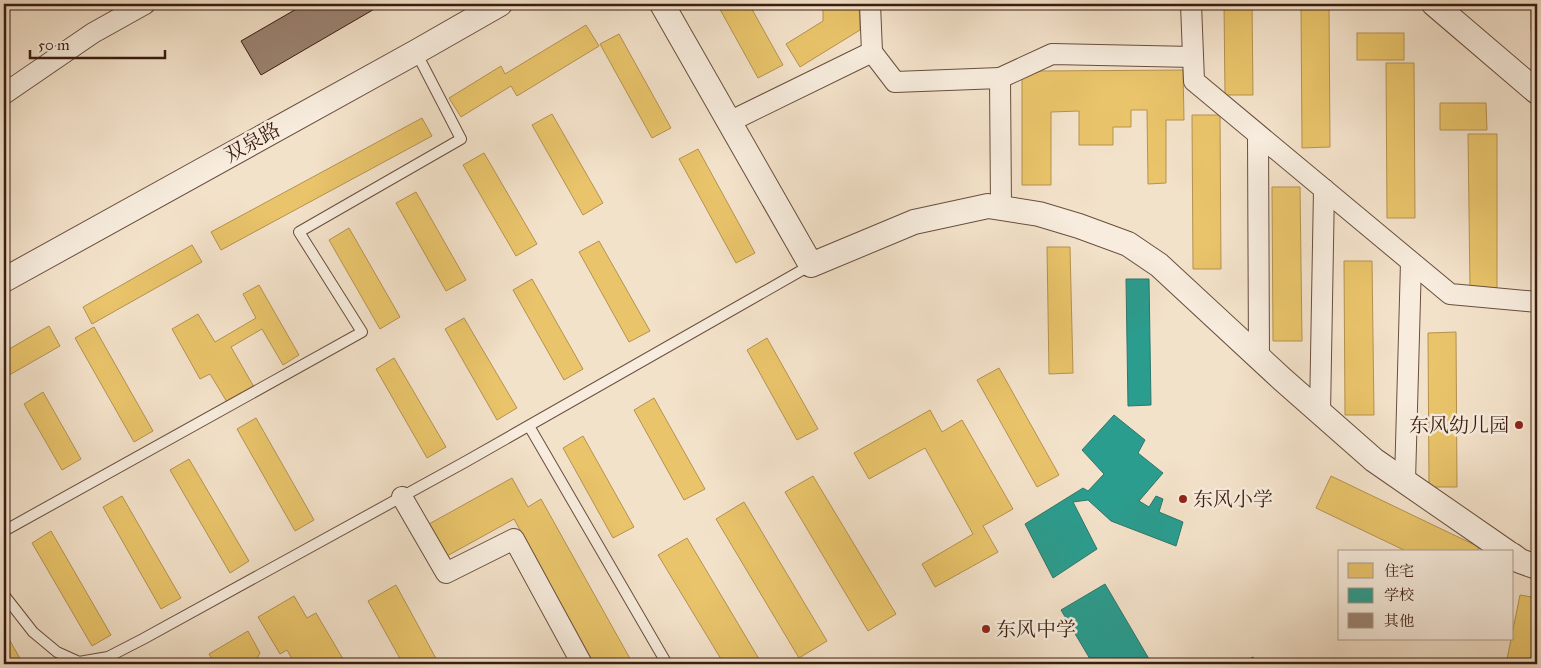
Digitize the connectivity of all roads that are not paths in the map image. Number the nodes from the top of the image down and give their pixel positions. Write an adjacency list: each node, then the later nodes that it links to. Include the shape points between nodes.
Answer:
1 (145, 4): 12 (street, via 93,34)
2 (500, 4): 7 (street, 双泉路)
3 (662, 4): 13 (street)
4 (870, 4): 8 (street)
5 (1191, 4): 9 (street)
6 (1434, 4): 11 (street)
7 (416, 52): 19 (street, 双泉路); 26 (lane, via 461,139 299,232 362,332)
8 (872, 52): 10 (street, via 895,82); 13 (street)
9 (1193, 57): 10 (street, via 1052,54); 14 (street, via 1194,81)
10 (1000, 78): 16 (street)
11 (1537, 92)
12 (4, 94)
13 (729, 122): 18 (street)
14 (1258, 135): 15 (street); 21 (street)
15 (1324, 189): 17 (street); 22 (street)
16 (1001, 208): 18 (street, via 988,206 914,222); 21 (street, via 1039,214 1128,244 1159,265)
17 (1411, 262): 20 (street, via 1450,294); 24 (street)
18 (811, 265): 23 (lane)
19 (4, 280)
20 (1537, 302)
21 (1259, 358): 22 (street)
22 (1320, 413): 24 (street, via 1374,460)
23 (529, 426): 25 (lane); 32 (lane)
24 (1405, 481): 27 (street)
25 (402, 497): 30 (lane, via 108,657 79,662 57,652 33,632); 31 (street, via 446,573 514,539)
26 (4, 531)
27 (1505, 550)
28 (1514, 556): 29 (street)
29 (1537, 567)
30 (4, 595)
31 (582, 664)
32 (668, 664)

